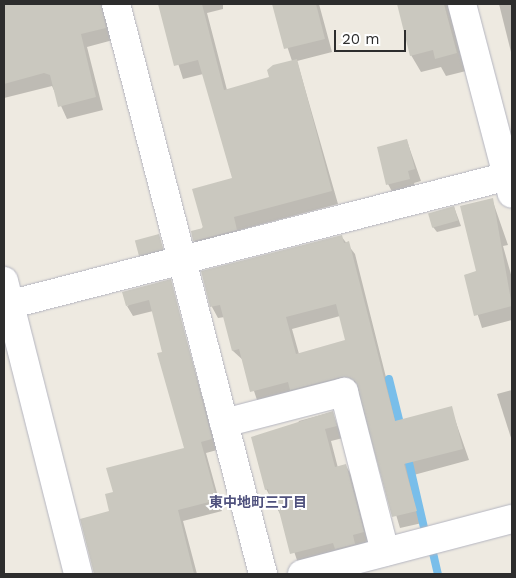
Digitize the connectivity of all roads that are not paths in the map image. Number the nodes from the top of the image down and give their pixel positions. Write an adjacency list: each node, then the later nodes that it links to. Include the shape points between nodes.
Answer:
1 (116, 4): 4 (street)
2 (462, 4): 3 (street)
3 (511, 182): 4 (street)
4 (182, 260): 5 (street); 6 (street)
5 (6, 297): 9 (street)
6 (224, 423): 8 (street, via 344,392); 10 (street)
7 (512, 519): 8 (street)
8 (385, 552): 11 (street)
9 (78, 574)
10 (263, 574)
11 (302, 574)

